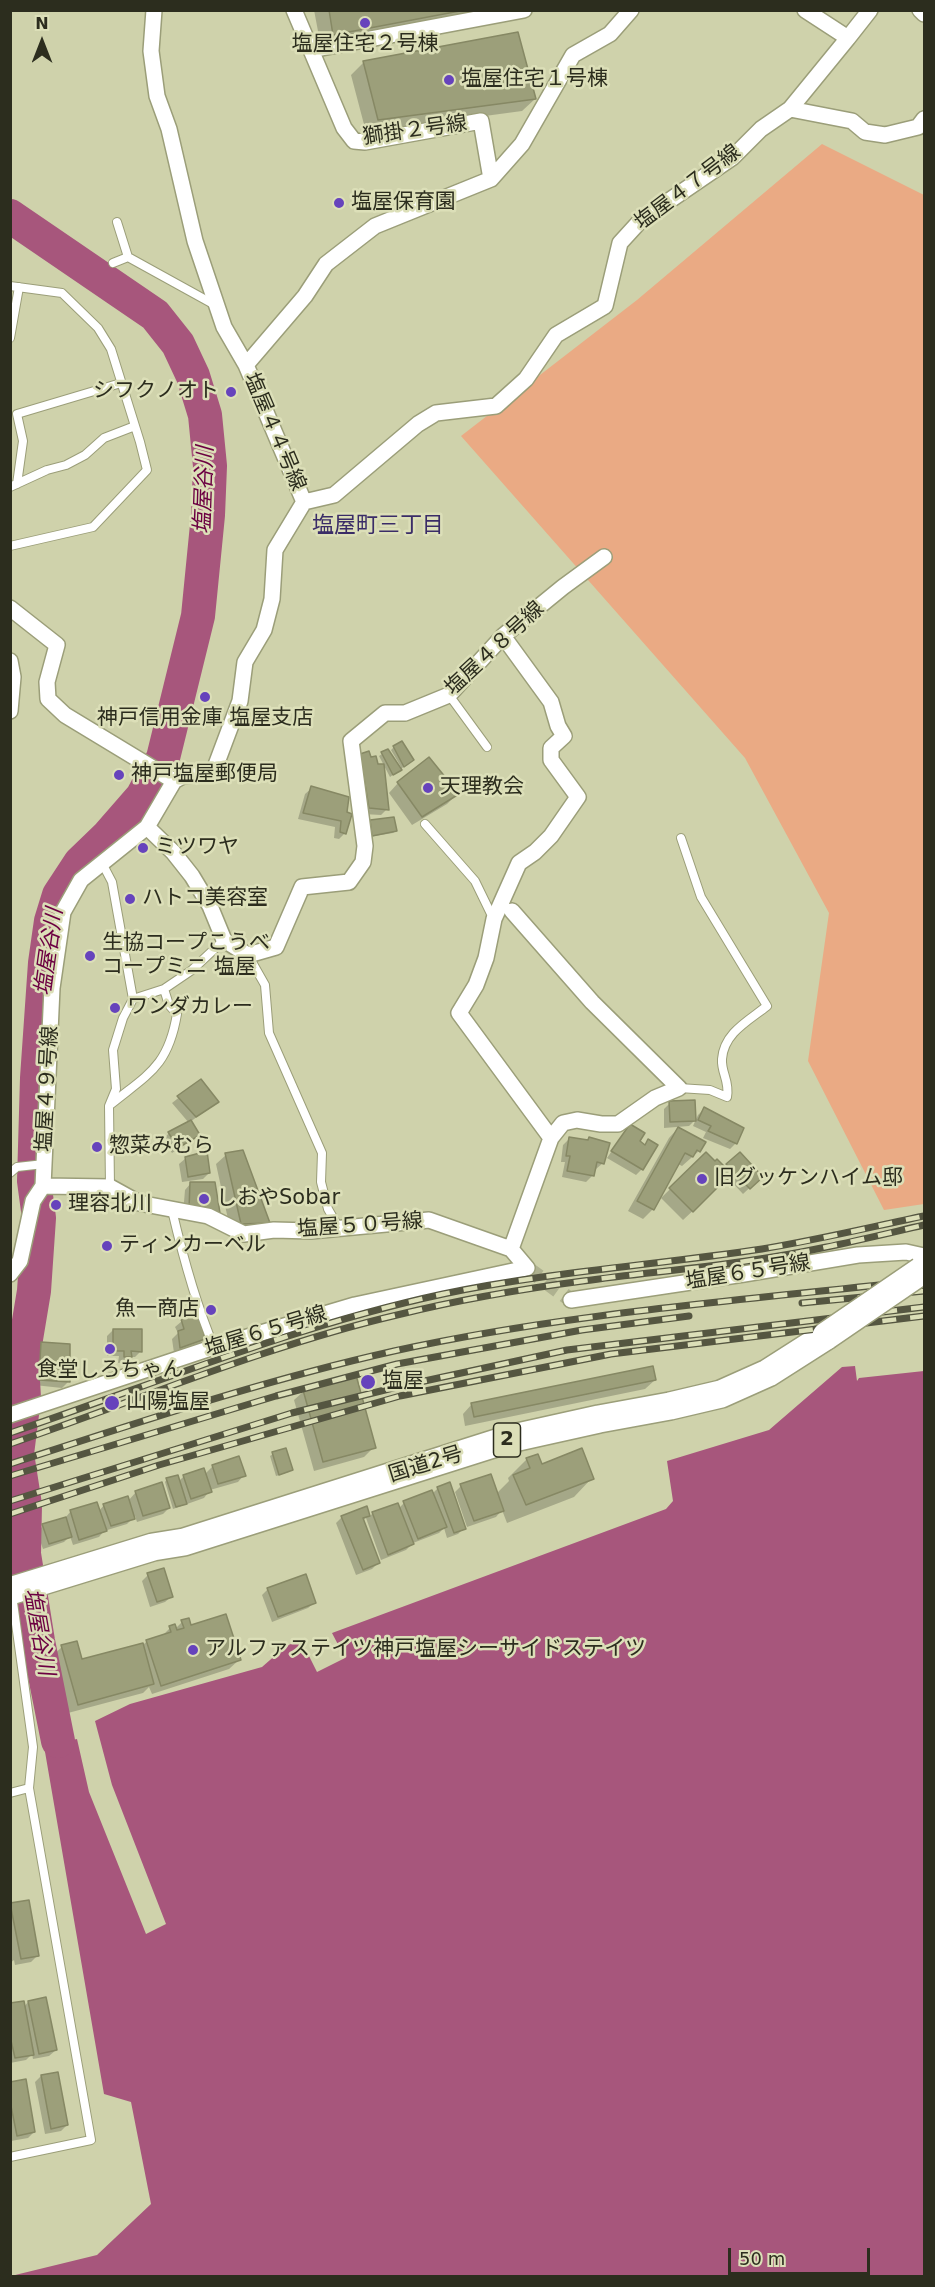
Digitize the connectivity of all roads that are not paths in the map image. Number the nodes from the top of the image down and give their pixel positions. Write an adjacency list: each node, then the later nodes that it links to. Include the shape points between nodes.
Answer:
1 (154, 10): 18 (street, 塩屋４４号線, via 151,51 157,96)
2 (294, 10): 10 (street)
3 (524, 10): 10 (street)
4 (631, 10): 13 (street, via 610,34 573,56 522,144)
5 (805, 10): 9 (street)
6 (870, 10): 9 (street, 塩屋４７号線)
7 (920, 10): 8 (street)
8 (924, 14)
9 (848, 38): 11 (street, 塩屋４７号線)
10 (311, 50): 13 (street, 獅掛２号線, via 344,128 354,141 481,121)
11 (790, 109): 12 (street, via 852,121 865,132 885,135 918,127); 24 (street, 塩屋４７号線, via 761,129 733,157 641,220 620,243 605,306 556,335 526,379 496,406 436,413 402,436 334,495)
12 (924, 119)
13 (491, 179): 20 (street, via 375,226 326,264)
14 (117, 222): 15 (lane)
15 (128, 257): 16 (lane); 18 (lane)
16 (113, 262)
17 (15, 287): 19 (lane); 21 (lane, via 62,293 69,299 98,328 111,349)
18 (216, 305): 20 (street, 塩屋４４号線)
19 (10, 338)
20 (246, 365): 24 (street, 塩屋４４号線)
21 (122, 383): 22 (lane); 23 (lane, via 17,414 23,441)
22 (135, 426): 23 (lane, via 104,438 66,465); 25 (lane, via 147,470 93,528)
23 (14, 485)
24 (304, 502): 33 (street, 塩屋４４号線, via 275,550 272,599 264,630 245,662 240,701 213,773)
25 (10, 546)
26 (604, 557): 28 (street, 塩屋４８号線)
27 (10, 608): 33 (street, via 57,645 46,682 48,699 65,715)
28 (503, 636): 30 (street, 塩屋４８号線); 39 (street, via 551,702 564,736 551,748 551,760 578,797 551,836 519,863)
29 (10, 661): 31 (street)
30 (449, 695): 32 (lane); 41 (street, 塩屋４８号線, via 405,712 386,713 351,741 365,846 363,862 349,882 302,887 276,947)
31 (10, 711)
32 (487, 747)
33 (170, 779): 35 (street)
34 (425, 824): 39 (lane, via 475,881)
35 (147, 827): 37 (street); 40 (street, via 192,876)
36 (681, 838): 44 (lane, via 701,897 767,1006 730,1035 722,1060 729,1086 727,1097 710,1090)
37 (102, 863): 43 (lane, via 112,882); 47 (street, 塩屋４９号線, via 81,880 63,912 52,988)
38 (512, 911): 44 (street, via 592,1002)
39 (494, 919): 46 (street, via 476,985 459,1013)
40 (224, 940): 41 (street); 42 (lane)
41 (248, 955): 52 (lane, via 265,985 269,1033 322,1153 321,1182 328,1209)
42 (164, 989): 43 (lane); 45 (lane, via 177,1014 173,1038 145,1079)
43 (133, 999): 45 (lane, via 113,1050 116,1089)
44 (679, 1088): 46 (street, via 655,1098 618,1124 577,1120 563,1123)
45 (109, 1106): 49 (lane)
46 (551, 1138): 53 (street)
47 (37, 1164): 48 (lane, via 17,1167); 50 (street, 塩屋４９号線)
48 (10, 1173)
49 (110, 1187): 50 (street, 塩屋５０号線); 51 (street, 塩屋５０号線, via 139,1203)
50 (39, 1193): 55 (street, 塩屋４９号線, via 20,1261)
51 (172, 1210): 52 (street, 塩屋５０号線, via 208,1216 244,1234); 57 (lane, via 187,1274)
52 (339, 1228): 53 (street, 塩屋５０号線, via 429,1220)
53 (511, 1249): 57 (street, 塩屋６５号線, via 527,1268 354,1305)
54 (923, 1265): 56 (street, 塩屋６５号線, via 906,1252 858,1255); 59 (highway, 国道2号 / 2, bridge, via 826,1336 768,1373 721,1394 509,1439 184,1542 153,1547)
55 (10, 1274)
56 (571, 1300)
57 (214, 1347): 58 (street, 塩屋６５号線)
58 (10, 1415)
59 (13, 1589): 60 (lane, via 33,1747)
60 (29, 1788): 61 (lane); 62 (lane, via 91,2140)
61 (10, 1793)
62 (10, 2157)

